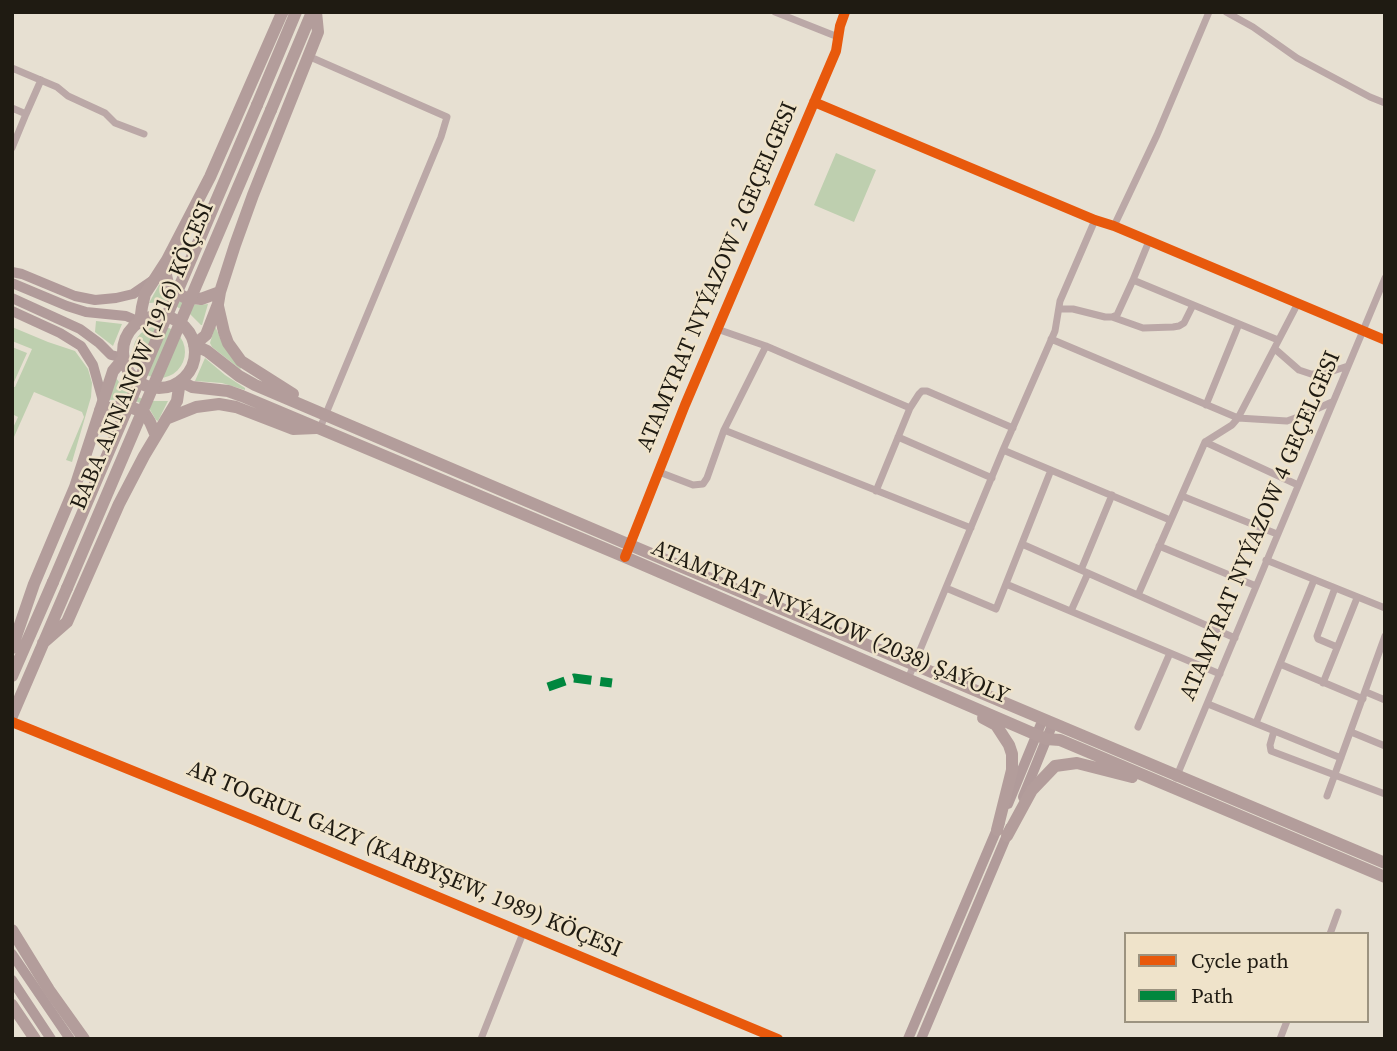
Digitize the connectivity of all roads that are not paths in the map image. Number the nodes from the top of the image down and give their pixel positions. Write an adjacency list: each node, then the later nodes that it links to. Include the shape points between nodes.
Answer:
1 (296, 12): 93 (main road, BABA ANNANOW (1916) KÖÇESI, bridge)
2 (314, 12): 9 (main road, via 318,32); 86 (main road, BABA ANNANOW (1916) KÖÇESI, bridge)
3 (775, 12): 8 (street)
4 (845, 12): 8 (street, ATAMYRAT NYÝAZOW 2 GEÇELGESI)
5 (1209, 12): 19 (street)
6 (1226, 12): 13 (street, via 1297,58)
7 (281, 13): 21 (main road, via 210,177)
8 (838, 37): 12 (street, ATAMYRAT NYÝAZOW 2 GEÇELGESI)
9 (308, 56): 28 (main road, via 253,195); 50 (street, via 447,117)
10 (12, 68): 11 (street)
11 (41, 80): 15 (street); 16 (street, via 115,123)
12 (814, 102): 18 (street); 36 (street, ATAMYRAT NYÝAZOW 2 GEÇELGESI)
13 (1385, 103)
14 (12, 108): 15 (street)
15 (26, 114): 17 (street)
16 (144, 134)
17 (12, 148)
18 (1095, 220): 19 (street); 31 (street)
19 (1114, 226): 20 (street)
20 (1149, 241): 25 (street); 29 (street)
21 (167, 260): 24 (main road); 28 (main road, via 172,290 193,300)
22 (12, 272): 24 (main road, via 95,300 133,294)
23 (1385, 278): 37 (street, ATAMYRAT NYÝAZOW 4 GEÇELGESI)
24 (154, 279): 34 (main road, via 143,300)
25 (1133, 280): 30 (street); 33 (street, via 1120,311)
26 (12, 283): 34 (main road, via 86,312)
27 (12, 298): 43 (main road, via 80,329 111,355)
28 (219, 298): 41 (main road, via 206,335); 50 (main road, via 224,332 241,360)
29 (1298, 303): 37 (street); 40 (street)
30 (1193, 305): 33 (street, via 1180,326 1143,328); 35 (street)
31 (1059, 309): 33 (street); 38 (street)
32 (12, 311): 47 (main road, via 82,346 93,365)
33 (1111, 317)
34 (140, 322): 41 (main road, via 160,316 173,319 189,332); 43 (main road, via 126,338)
35 (1239, 324): 40 (street); 48 (street)
36 (717, 329): 42 (street); 61 (street, ATAMYRAT NYÝAZOW 2 GEÇELGESI)
37 (1363, 330): 39 (street); 44 (street, ATAMYRAT NYÝAZOW 4 GEÇELGESI)
38 (1051, 339): 48 (street); 54 (street)
39 (1385, 340)
40 (1277, 344): 44 (street, via 1299,370 1311,374); 51 (street)
41 (194, 345): 45 (main road, via 193,362); 50 (main road, ATAMYRAT NYÝAZOW (2038) ŞAÝOLY, via 255,385)
42 (766, 346): 49 (street); 55 (street)
43 (124, 358): 45 (main road, via 131,374 146,385 163,387); 47 (main road, via 113,370)
44 (1348, 366): 46 (street, ATAMYRAT NYÝAZOW 4 GEÇELGESI)
45 (180, 381): 52 (main road, via 177,401); 53 (main road, ATAMYRAT NYÝAZOW (2038) ŞAÝOLY, via 242,396)
46 (1333, 402): 51 (street, via 1287,421); 63 (street, ATAMYRAT NYÝAZOW 4 GEÇELGESI)
47 (102, 405): 56 (main road, via 124,405 145,414); 88 (main road)
48 (1206, 405): 51 (street)
49 (910, 408): 54 (street, via 919,394 927,391); 57 (street)
50 (326, 415): 53 (street); 72 (main road, ATAMYRAT NYÝAZOW (2038) ŞAÝOLY)
51 (1238, 418): 58 (street)
52 (166, 419): 53 (main road, via 195,407 219,404 293,429); 56 (main road)
53 (320, 428): 72 (main road, ATAMYRAT NYÝAZOW (2038) ŞAÝOLY)
54 (1013, 428): 59 (street)
55 (724, 430): 61 (street, via 703,484 693,485); 64 (street)
56 (156, 436): 86 (main road, via 119,504 67,622)
57 (898, 437): 62 (street); 64 (street)
58 (1205, 442): 63 (street); 66 (street)
59 (1003, 450): 60 (street); 62 (street)
60 (1052, 470): 65 (street); 70 (street)
61 (659, 472): 72 (street, ATAMYRAT NYÝAZOW 2 GEÇELGESI)
62 (992, 478): 68 (street)
63 (1298, 485): 69 (street, ATAMYRAT NYÝAZOW 4 GEÇELGESI)
64 (876, 491): 68 (street)
65 (1112, 495): 67 (street); 74 (street)
66 (1182, 496): 67 (street); 69 (street)
67 (1170, 520): 71 (street)
68 (971, 528): 78 (street)
69 (1277, 534): 73 (street, ATAMYRAT NYÝAZOW 4 GEÇELGESI)
70 (1022, 544): 74 (street); 76 (street)
71 (1159, 546): 77 (street); 80 (street)
72 (628, 551): 91 (main road, ATAMYRAT NYÝAZOW (2038) ŞAÝOLY); 94 (main road, ATAMYRAT NYÝAZOW (2038) ŞAÝOLY)
73 (1266, 560): 75 (street); 77 (street, ATAMYRAT NYÝAZOW 4 GEÇELGESI)
74 (1084, 571): 80 (street); 83 (street)
75 (1314, 580): 79 (street); 90 (street)
76 (1006, 584): 78 (street, via 996,608); 83 (street)
77 (1256, 586): 85 (street, ATAMYRAT NYÝAZOW 4 GEÇELGESI)
78 (946, 588): 91 (street)
79 (1335, 588): 81 (street); 87 (street, via 1317,636)
80 (1138, 595): 85 (street)
81 (1357, 597): 82 (street); 87 (street)
82 (1385, 608)
83 (1071, 611): 89 (street)
84 (1385, 636): 96 (street)
85 (1235, 638): 92 (street, ATAMYRAT NYÝAZOW 4 GEÇELGESI)
86 (43, 643): 99 (main road, BABA ANNANOW (1916) KÖÇESI)
87 (1338, 647): 95 (street)
88 (12, 648)
89 (1170, 653): 92 (street); 102 (street)
90 (1280, 664): 95 (street); 101 (street)
91 (914, 665): 94 (street); 100 (main road, ATAMYRAT NYÝAZOW (2038) ŞAÝOLY)
92 (1220, 674): 98 (street, ATAMYRAT NYÝAZOW 4 GEÇELGESI)
93 (12, 676)
94 (908, 679): 105 (main road, ATAMYRAT NYÝAZOW (2038) ŞAÝOLY); 112 (main road, via 996,725 1009,745 1012,770 1002,803)
95 (1323, 683): 96 (street)
96 (1364, 695): 97 (street); 104 (street)
97 (1385, 700)
98 (1208, 704): 101 (street); 109 (street, ATAMYRAT NYÝAZOW 4 GEÇELGESI)
99 (12, 719): 118 (street, AR TOGRUL GAZY (KARBYŞEW, 1989) KÖÇESI)
100 (1048, 721): 105 (main road); 109 (main road, ATAMYRAT NYÝAZOW (2038) ŞAÝOLY)
101 (1256, 723): 103 (street)
102 (1138, 727)
103 (1274, 731): 107 (street); 108 (street, via 1271,751)
104 (1351, 732): 106 (street); 107 (street)
105 (1042, 737): 109 (main road, ATAMYRAT NYÝAZOW (2038) ŞAÝOLY); 112 (main road)
106 (1385, 746)
107 (1341, 758): 108 (street)
108 (1334, 775): 110 (street); 111 (street)
109 (1175, 782): 112 (main road, via 1077,763 1057,765 1032,790); 113 (main road, ATAMYRAT NYÝAZOW (2038) ŞAÝOLY); 114 (main road, ATAMYRAT NYÝAZOW (2038) ŞAÝOLY)
110 (1385, 794)
111 (1327, 796)
112 (1002, 833): 128 (main road); 129 (main road)
113 (1385, 863)
114 (1385, 877)
115 (1338, 912): 117 (street)
116 (12, 930): 125 (main road)
117 (1331, 932)
118 (523, 933): 126 (street); 127 (street, AR TOGRUL GAZY (KARBYŞEW, 1989) KÖÇESI)
119 (12, 954): 124 (main road)
120 (12, 980): 123 (main road)
121 (12, 1005): 122 (main road)
122 (35, 1039)
123 (51, 1039)
124 (70, 1039)
125 (83, 1039)
126 (481, 1039)
127 (778, 1039)
128 (908, 1039)
129 (922, 1039)

